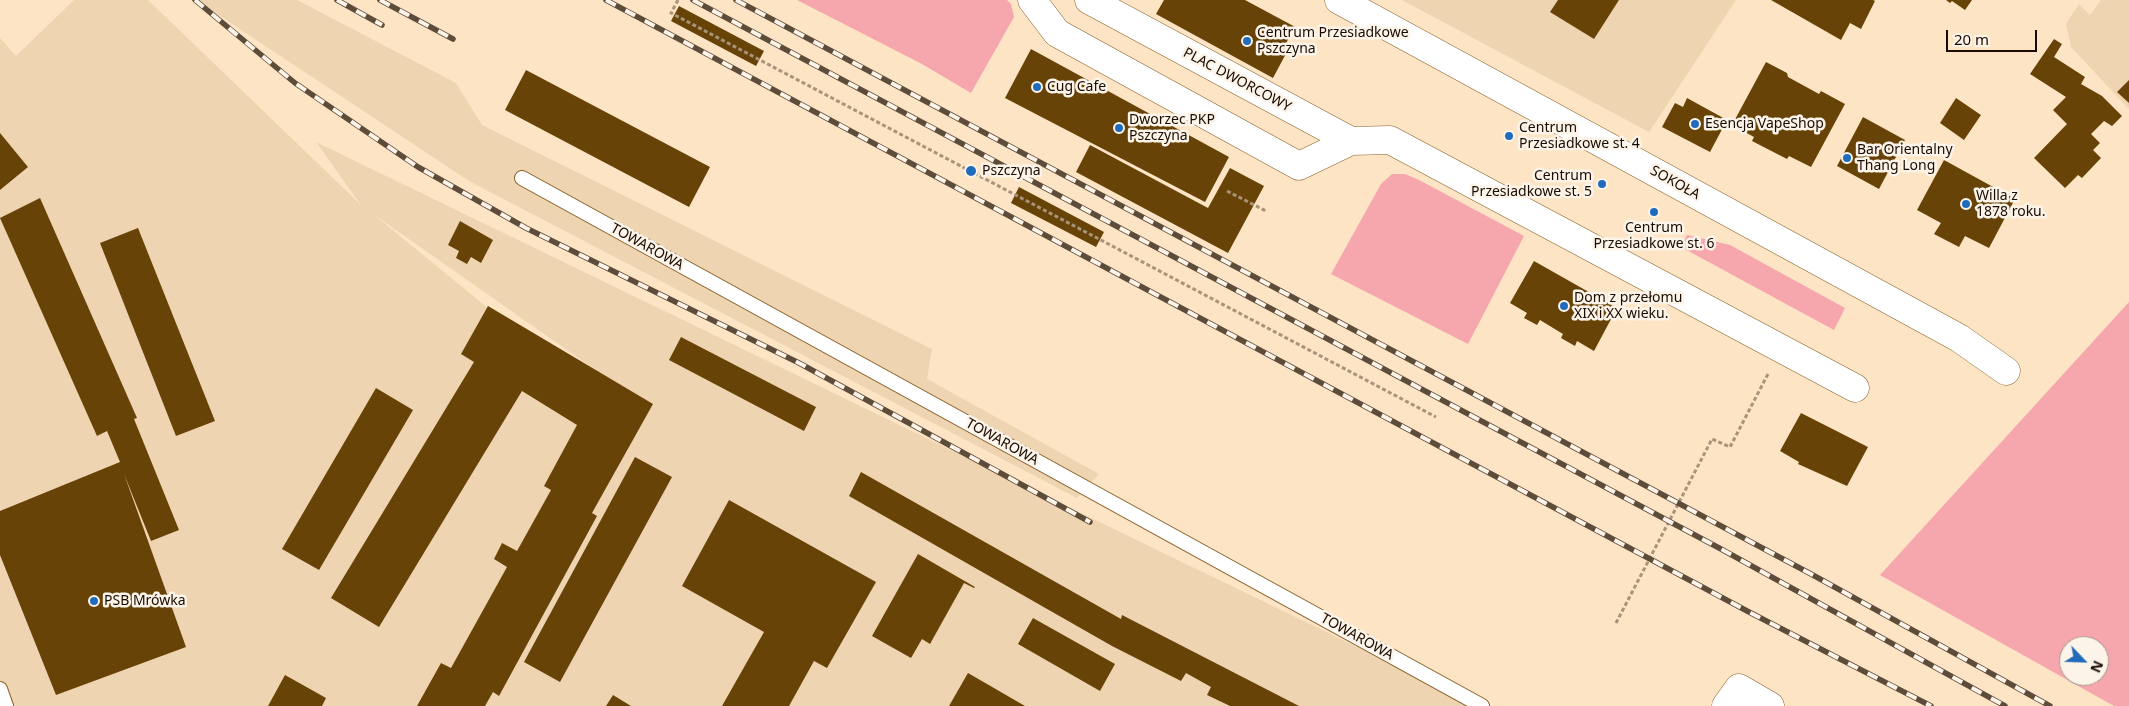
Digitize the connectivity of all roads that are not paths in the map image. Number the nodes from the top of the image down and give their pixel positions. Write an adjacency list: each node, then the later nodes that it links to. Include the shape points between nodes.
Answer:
1 (1032, 0): 4 (street, via 1057,33 1300,166)
2 (1089, 0): 4 (street, PLAC DWORCOWY)
3 (1339, 0): 6 (street, SOKOŁA, via 1959,338)
4 (1351, 140): 7 (street, PLAC DWORCOWY, via 1390,140)
5 (522, 178): 11 (lane, TOWAROWA)
6 (2006, 372)
7 (1855, 388)
8 (0, 689): 10 (lane)
9 (1733, 697): 12 (street)
10 (6, 706)
11 (1482, 706)
12 (1770, 706)

